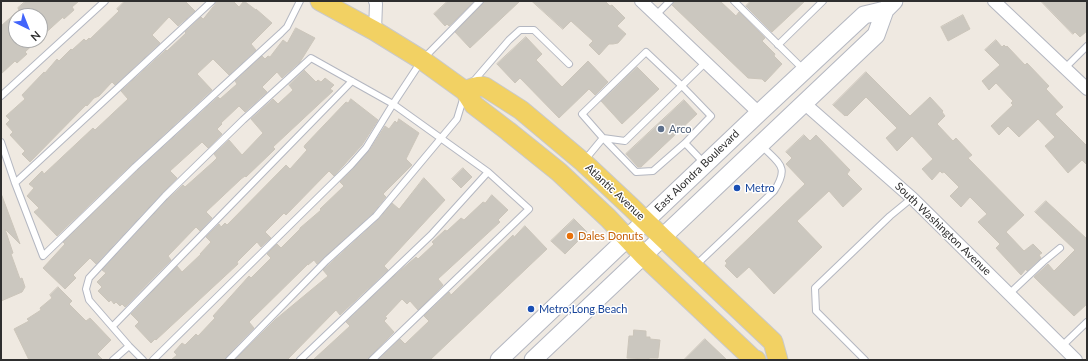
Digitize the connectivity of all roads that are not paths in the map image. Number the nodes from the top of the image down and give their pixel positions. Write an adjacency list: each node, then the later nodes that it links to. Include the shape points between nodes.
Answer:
1 (105, 1): 27 (lane)
2 (212, 1): 39 (lane)
3 (300, 1): 39 (lane, via 287,27 281,33 135,167 43,256)
4 (320, 1): 13 (main road)
5 (375, 1): 15 (street)
6 (480, 1): 18 (lane)
7 (641, 1): 14 (street)
8 (670, 1): 14 (lane)
9 (734, 1): 16 (lane)
10 (823, 1): 16 (lane)
11 (996, 1): 21 (street)
12 (884, 4): 22 (main road, East Alondra Boulevard, via 864,15); 29 (main road, East Alondra Boulevard, via 876,35)
13 (342, 6): 15 (main road)
14 (656, 15): 19 (street)
15 (375, 31): 18 (main road)
16 (778, 44): 22 (lane)
17 (1087, 46): 21 (lane)
18 (422, 60): 26 (main road); 28 (lane)
19 (706, 62): 24 (lane); 30 (street)
20 (569, 64): 26 (lane, via 534,30 520,30)
21 (1065, 68): 25 (street)
22 (804, 70): 30 (main road, East Alondra Boulevard)
23 (352, 81): 28 (lane); 49 (lane); 49 (lane, via 311,58 165,196 89,278 86,289 89,300)
24 (682, 86): 32 (lane, via 625,141); 32 (lane, via 646,52 582,114); 34 (lane, via 711,116)
25 (1087, 89)
26 (465, 91): 31 (lane, via 457,119); 36 (main road, Atlantic Avenue, via 485,87 521,110); 43 (main road, via 474,106 559,172)
27 (1, 96)
28 (393, 104): 31 (lane); 54 (lane, via 366,148 351,165)
29 (805, 104): 35 (main road, East Alondra Boulevard); 40 (street, South Washington Avenue)
30 (758, 113): 37 (main road, East Alondra Boulevard)
31 (441, 138): 38 (lane); 55 (lane, via 376,216 326,261)
32 (603, 138): 34 (lane, via 636,172 653,171); 36 (lane)
33 (1, 142): 39 (lane)
34 (684, 142): 37 (lane)
35 (761, 144): 42 (main road, East Alondra Boulevard); 46 (lane, via 780,165 783,172 780,181 774,191)
36 (583, 162): 41 (main road, Atlantic Avenue)
37 (705, 164): 41 (main road, East Alondra Boulevard)
38 (488, 172): 56 (lane, via 430,235); 57 (lane, via 529,209)
39 (15, 183)
40 (912, 198): 47 (street, South Washington Avenue); 62 (lane, via 815,288 816,311)
41 (645, 221): 42 (main road, Atlantic Avenue); 43 (main road, East Alondra Boulevard)
42 (662, 237): 45 (main road, East Alondra Boulevard); 46 (main road, Atlantic Avenue)
43 (626, 238): 45 (main road); 58 (main road, East Alondra Boulevard)
44 (1060, 248): 47 (lane)
45 (643, 255): 59 (main road, East Alondra Boulevard); 60 (main road)
46 (694, 268): 61 (main road, Atlantic Avenue, via 773,342)
47 (1009, 294): 51 (street, South Washington Avenue)
48 (1087, 322): 51 (lane)
49 (113, 326): 50 (lane)
50 (129, 346): 52 (lane); 53 (lane)
51 (1062, 346): 63 (street, South Washington Avenue)
52 (113, 360)
53 (143, 360)
54 (153, 360)
55 (229, 360)
56 (300, 360)
57 (372, 360)
58 (499, 360)
59 (533, 360)
60 (756, 360)
61 (778, 360)
62 (865, 360)
63 (1076, 360)

